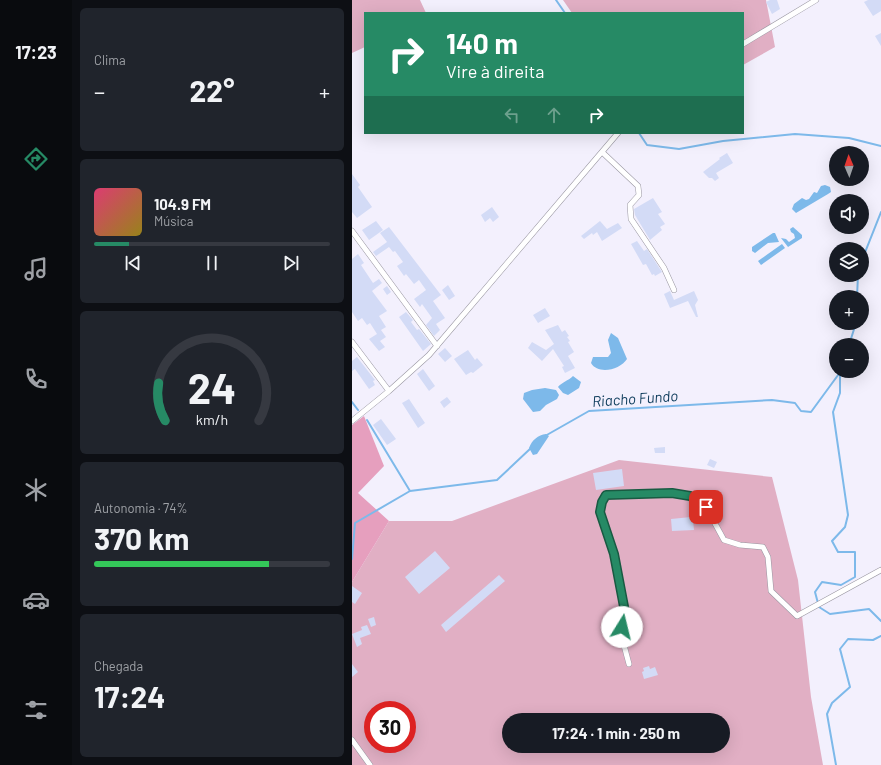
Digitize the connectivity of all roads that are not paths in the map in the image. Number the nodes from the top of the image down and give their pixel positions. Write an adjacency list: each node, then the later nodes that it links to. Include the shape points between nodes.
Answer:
1 (816, 0): 2 (street)
2 (744, 43)
3 (617, 134): 4 (street)
4 (602, 152): 6 (street, via 638,186 639,195 630,205 631,220 664,268); 8 (street)
5 (352, 231): 8 (street)
6 (674, 290)
7 (352, 342): 9 (street)
8 (437, 346): 9 (street)
9 (389, 392): 10 (street)
10 (352, 421)
11 (881, 570): 12 (street, via 797,616 771,591 768,557 763,547 740,545 724,540 706,507 690,496 672,493 606,495 600,512 614,554 625,612 621,634)
12 (629, 664)
13 (352, 740): 14 (street)
14 (370, 765)

